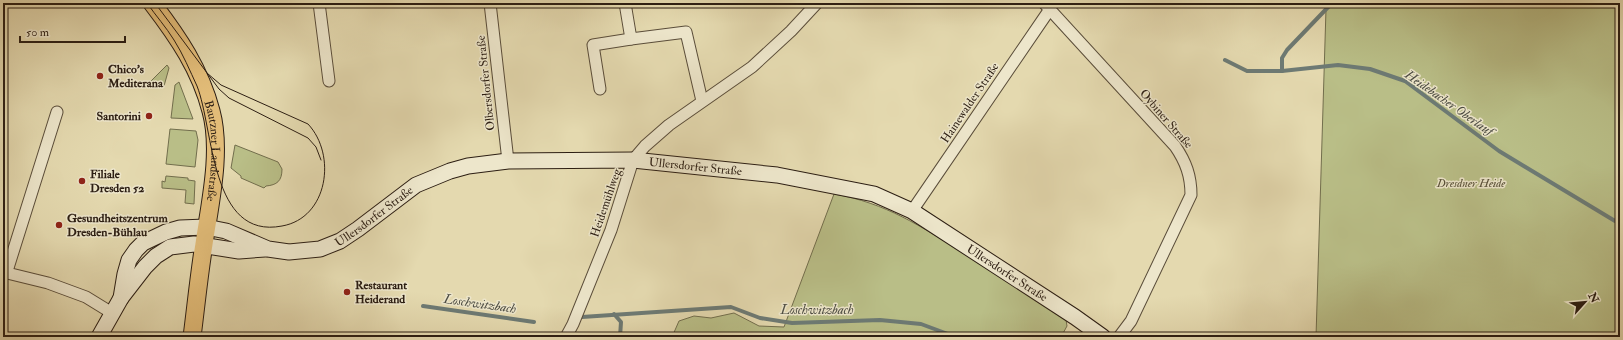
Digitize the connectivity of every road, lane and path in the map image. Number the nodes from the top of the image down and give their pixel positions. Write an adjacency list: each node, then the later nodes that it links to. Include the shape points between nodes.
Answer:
1 (152, 3): 15 (main road, Bautzner Landstraße, via 179,38 191,60 204,88 211,112 216,144)
2 (319, 3): 8 (street)
3 (490, 3): 13 (street, Olbersdorfer Straße)
4 (625, 3): 7 (street)
5 (817, 3): 10 (street, Heidemühlweg, via 752,67)
6 (1047, 6): 14 (street, Hainewalder Straße); 25 (street, Oybiner Straße, via 1175,146 1190,174 1191,195 1131,321)
7 (631, 39): 9 (street, via 593,45); 10 (street, via 686,32)
8 (329, 81)
9 (600, 89)
10 (702, 101): 12 (street, Heidemühlweg, via 669,125)
11 (58, 112): 18 (street)
12 (633, 160): 13 (main road, Ullersdorfer Straße); 14 (main road, Ullersdorfer Straße, via 777,175 874,194); 23 (street, Heidemühlweg, via 611,230)
13 (508, 161): 17 (main road, Ullersdorfer Straße, via 468,166 424,180 358,229 320,249)
14 (912, 212): 24 (main road, Ullersdorfer Straße)
15 (206, 227): 16 (main road, Bautzner Landstraße); 17 (main road, via 226,231); 19 (main road, via 180,228 143,243 129,260)
16 (204, 245): 17 (main road, via 239,251); 19 (main road, via 170,247 145,266); 22 (main road, Bautzner Landstraße)
17 (268, 249)
18 (5, 272): 20 (street, via 55,285)
19 (121, 298): 20 (main road)
20 (112, 313): 21 (main road)
21 (99, 337)
22 (192, 337)
23 (566, 337)
24 (1103, 337)
25 (1119, 337)

